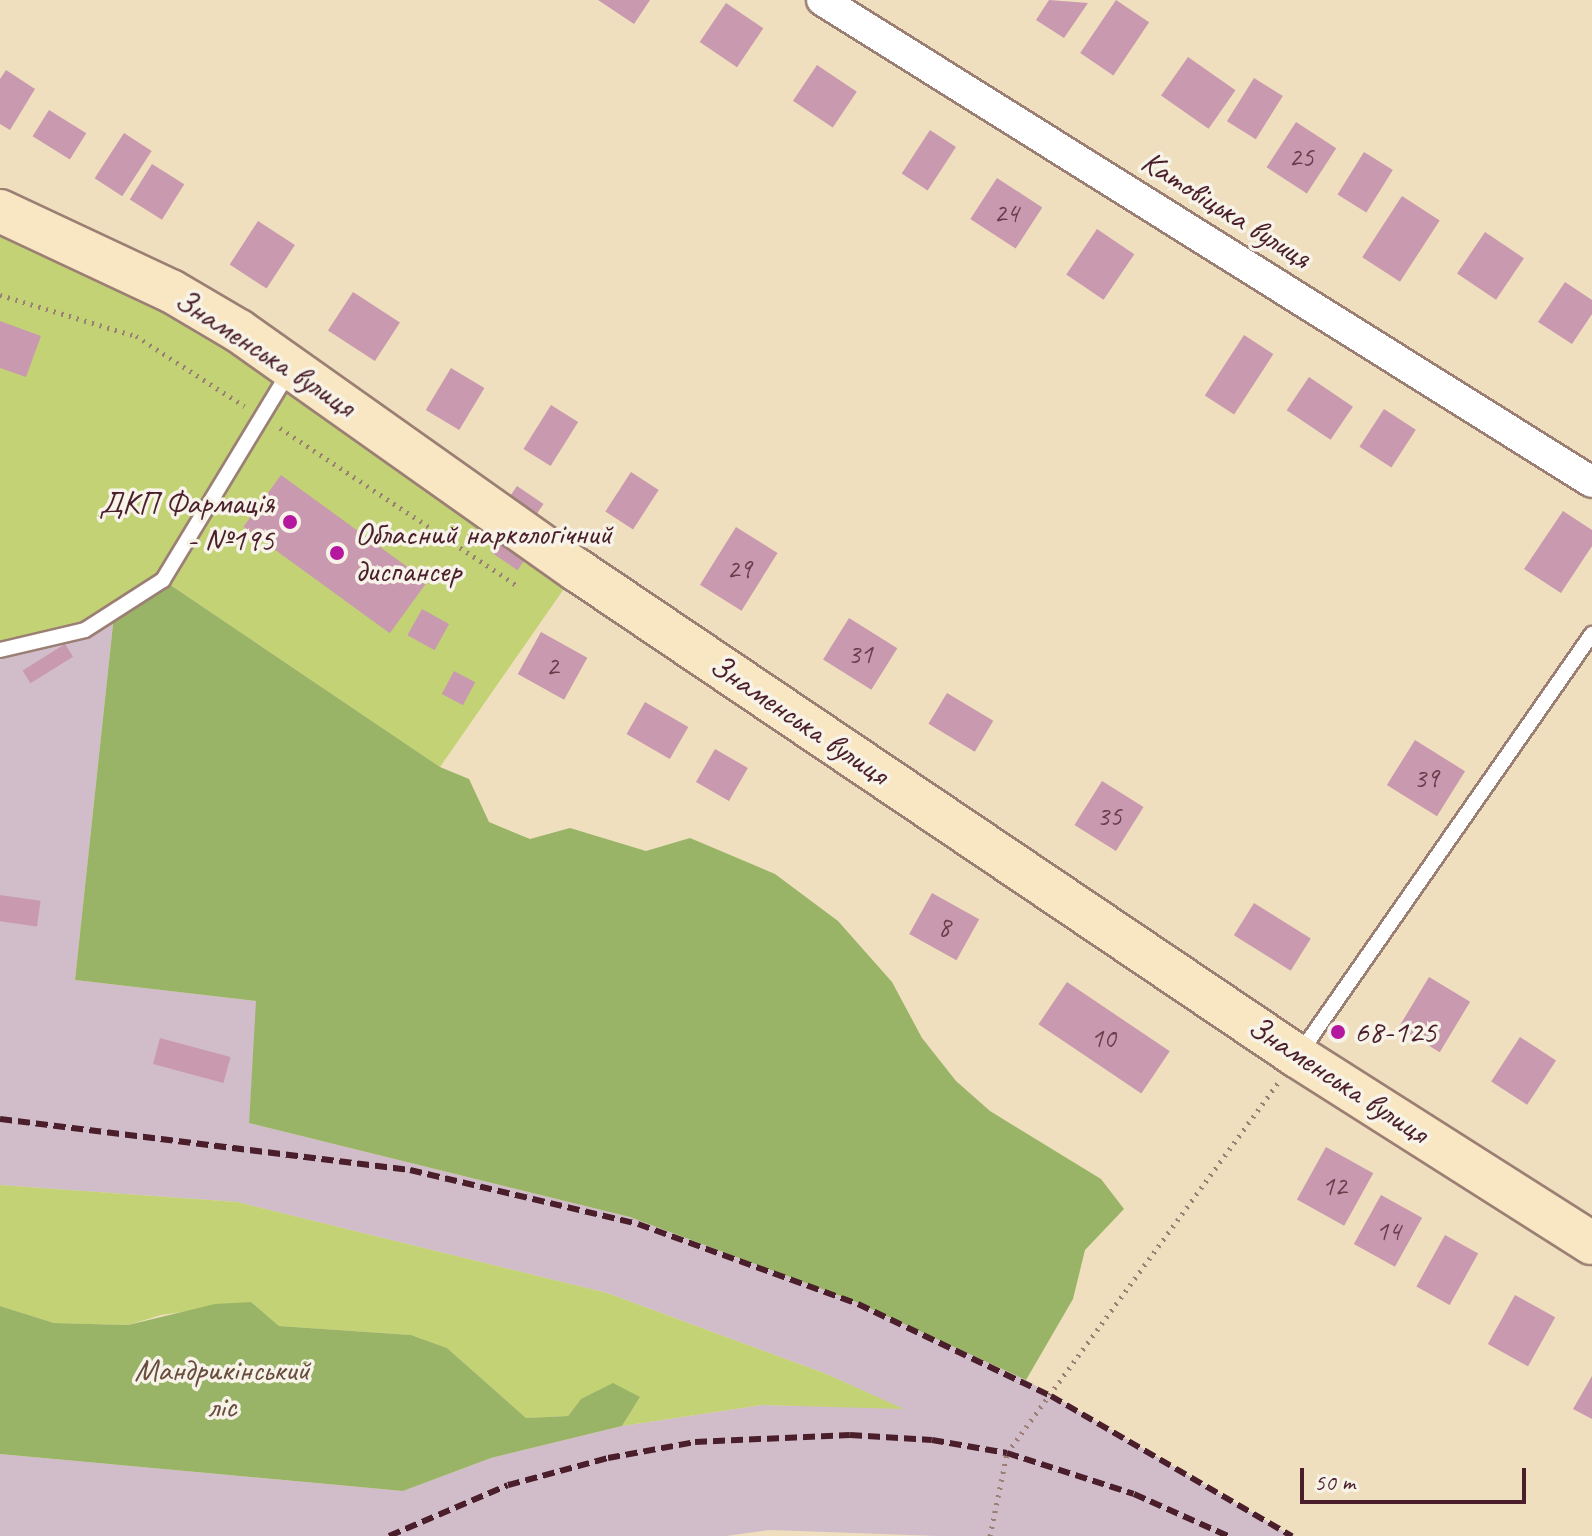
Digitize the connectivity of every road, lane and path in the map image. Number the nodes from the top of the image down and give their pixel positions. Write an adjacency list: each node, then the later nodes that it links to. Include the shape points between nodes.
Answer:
1 (822, 0): 4 (street, Катовіцька вулиця)
2 (0, 211): 3 (main road, Знаменська вулиця, via 171,291)
3 (292, 366): 6 (lane, via 163,580 85,630); 7 (main road, Знаменська вулиця, via 577,570)
4 (1592, 482)
5 (1592, 634): 7 (lane)
6 (0, 650)
7 (1297, 1056): 8 (main road, Знаменська вулиця); 9 (path, via 1007,1453)
8 (1592, 1243)
9 (990, 1536)

